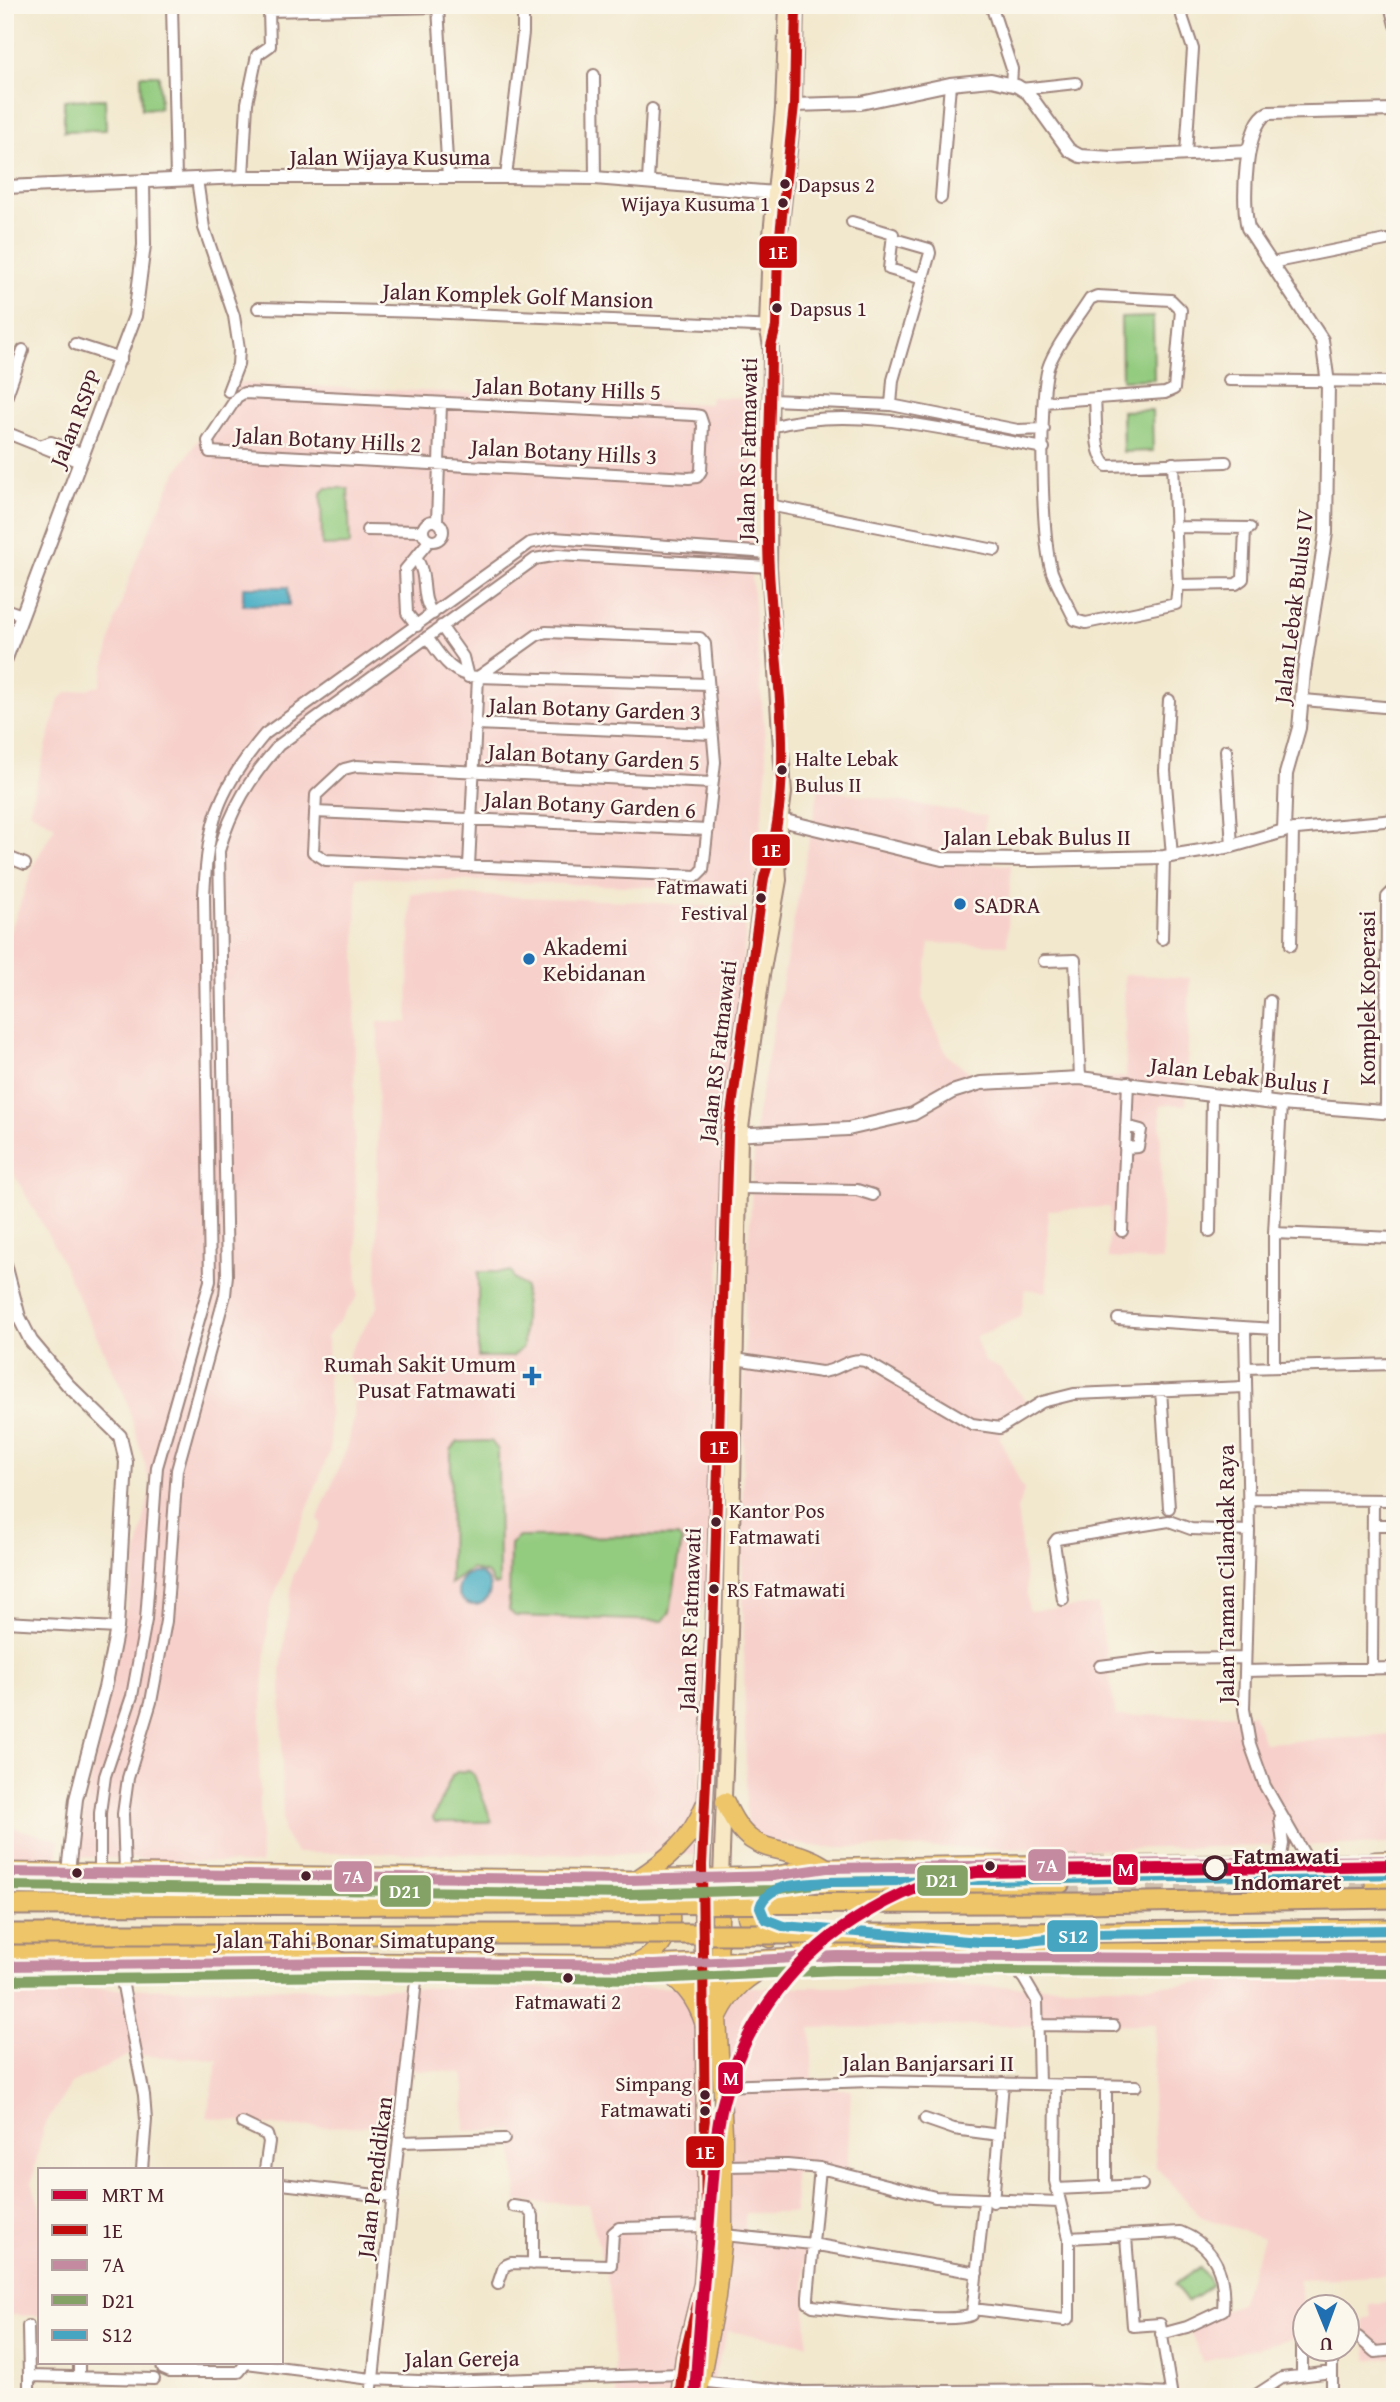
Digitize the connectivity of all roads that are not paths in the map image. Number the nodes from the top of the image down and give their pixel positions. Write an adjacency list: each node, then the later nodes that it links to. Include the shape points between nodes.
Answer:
1 (172, 5): 24 (street)
2 (523, 5): 21 (street)
3 (787, 5): 28 (main road, Jalan RS Fatmawati)
4 (796, 5): 14 (main road, Jalan RS Fatmawati)
5 (991, 5): 13 (street)
6 (1182, 5): 18 (street, via 1194,49)
7 (1390, 5): 9 (street)
8 (433, 6): 19 (street, via 271,11 269,47 257,55 247,103); 20 (street)
9 (1395, 25)
10 (594, 75): 23 (street)
11 (1076, 83): 13 (street)
12 (950, 84): 13 (street, via 982,80); 14 (street, via 862,103); 29 (street)
13 (1016, 87): 18 (street, via 1069,150 1080,156)
14 (794, 105): 36 (main road, Jalan RS Fatmawati)
15 (652, 109): 26 (street)
16 (1395, 110): 17 (street, Jalan Lebak Bulus IV, via 1268,113 1258,120)
17 (1248, 151): 18 (street); 33 (street, Jalan Lebak Bulus IV, via 1245,217 1250,235)
18 (1186, 153)
19 (243, 177): 20 (street, Jalan Wijaya Kusuma); 22 (street, Jalan Wijaya Kusuma)
20 (448, 177): 21 (street, Jalan Wijaya Kusuma)
21 (506, 177): 23 (street, Jalan Wijaya Kusuma)
22 (197, 178): 24 (street, Jalan Wijaya Kusuma); 43 (street, via 204,228 234,316 239,349)
23 (595, 178): 26 (street, Jalan Wijaya Kusuma)
24 (176, 179): 25 (street, Jalan Wijaya Kusuma)
25 (143, 181): 27 (street, Jalan Wijaya Kusuma); 39 (street, Jalan RSPP, via 139,299)
26 (648, 181): 28 (street, Jalan Wijaya Kusuma)
27 (5, 187)
28 (775, 193): 36 (main road, Jalan RS Fatmawati)
29 (941, 198)
30 (852, 222): 31 (street, via 891,233)
31 (894, 239): 34 (street, via 889,269); 34 (street, via 929,249)
32 (1386, 240): 33 (street)
33 (1270, 263): 42 (street, Jalan Lebak Bulus IV, via 1322,340)
34 (923, 279): 49 (street, via 893,380)
35 (258, 308): 36 (street, Jalan Komplek Golf Mansion)
36 (771, 326): 45 (main road, Jalan RS Fatmawati)
37 (75, 344): 39 (street)
38 (23, 350): 46 (street)
39 (121, 359): 57 (street, Jalan RSPP)
40 (1229, 380): 42 (street)
41 (1395, 382): 42 (street)
42 (1328, 383): 81 (street, Jalan Lebak Bulus IV, via 1326,533 1304,672)
43 (228, 391)
44 (1096, 399): 47 (street); 47 (street, via 1174,389 1181,310 1171,300 1090,299 1048,367); 59 (street, via 1098,444 1107,466)
45 (771, 400): 49 (street); 50 (main road, Jalan RS Fatmawati)
46 (5, 401)
47 (1044, 402): 51 (street)
48 (441, 404): 56 (street, Jalan Botany Hills 5, via 244,393 208,441); 60 (street); 61 (street, Jalan Botany Hills 5, via 700,416 701,471)
49 (891, 405): 52 (street)
50 (771, 427): 54 (street, via 863,418); 62 (main road, Jalan RS Fatmawati)
51 (1044, 429): 52 (street); 55 (street)
52 (1018, 430): 54 (street)
53 (5, 432): 57 (street)
54 (1017, 443): 55 (street)
55 (1044, 448): 70 (street, via 1045,532 1052,571 1075,620 1086,623 1172,606)
56 (215, 454): 60 (street, Jalan Botany Hills 2)
57 (81, 458): 73 (street, Jalan RSPP)
58 (1226, 462): 59 (street)
59 (1173, 463): 64 (street)
60 (438, 465): 61 (street, Jalan Botany Hills 3); 63 (street)
61 (689, 478)
62 (769, 505): 67 (street); 69 (main road, Jalan RS Fatmawati)
63 (437, 522): 66 (street, via 427,522); 66 (street, via 443,536 434,542)
64 (1174, 527): 70 (street); 70 (street, via 1247,528 1243,579 1236,584)
65 (367, 530): 66 (street)
66 (426, 536): 68 (street)
67 (995, 550)
68 (416, 558): 72 (street, via 424,569 425,604); 74 (street, via 405,570 407,613)
69 (769, 560): 72 (street, via 554,538 530,543); 75 (street, via 558,555 535,559); 90 (main road, Jalan RS Fatmawati, via 785,772)
70 (1178, 585)
71 (5, 609): 73 (street)
72 (433, 614): 74 (street)
73 (22, 615): 77 (street, Jalan RSPP)
74 (417, 626): 100 (street, via 265,734 237,767 212,821)
75 (441, 626): 76 (street); 78 (street)
76 (427, 637): 78 (street, via 448,667); 101 (street, via 279,745 252,776 228,820 219,851)
77 (5, 661)
78 (473, 677): 79 (street); 79 (street, via 546,632 700,638 705,644); 83 (street)
79 (708, 684): 84 (street)
80 (1169, 700): 96 (street)
81 (1304, 700): 82 (street); 93 (street, Jalan Lebak Bulus IV, via 1286,774)
82 (1395, 708)
83 (476, 724): 84 (street, Jalan Botany Garden 3); 86 (street)
84 (712, 734): 87 (street)
85 (1226, 751): 94 (street)
86 (473, 771): 87 (street, Jalan Botany Garden 5); 88 (street, Jalan Botany Garden 5, via 344,769 316,795); 89 (street)
87 (712, 783): 92 (street)
88 (315, 812): 89 (street, Jalan Botany Garden 6); 98 (street, via 313,852 326,860)
89 (471, 819): 92 (street, Jalan Botany Garden 6); 98 (street)
90 (781, 820): 96 (street, Jalan Lebak Bulus II, via 942,859); 113 (main road, Jalan RS Fatmawati, via 779,880 762,935)
91 (1395, 820): 93 (street, Jalan Lebak Bulus II)
92 (708, 830): 98 (street, via 703,870 697,876)
93 (1289, 830): 94 (street, Jalan Lebak Bulus II); 103 (street)
94 (1232, 846): 96 (street, Jalan Lebak Bulus II)
95 (5, 856): 97 (street)
96 (1168, 857): 102 (street)
97 (25, 864)
98 (469, 866)
99 (1395, 889): 111 (street, Komplek Koperasi, via 1387,897)
100 (204, 895): 101 (street); 131 (street, via 210,1281)
101 (220, 895): 132 (street, via 227,1275)
102 (1162, 939)
103 (1291, 945)
104 (1044, 961): 106 (street, via 1075,960)
105 (1270, 1001): 109 (street)
106 (1080, 1078): 107 (street, Jalan Lebak Bulus I); 113 (street, Jalan Lebak Bulus I, via 981,1083 952,1092 913,1114 848,1129)
107 (1128, 1082): 108 (street, Jalan Lebak Bulus I); 112 (street)
108 (1212, 1096): 109 (street, Jalan Lebak Bulus I); 118 (street)
109 (1264, 1102): 110 (street, Jalan Lebak Bulus I)
110 (1281, 1104): 111 (street, Jalan Lebak Bulus I); 119 (street)
111 (1390, 1112)
112 (1125, 1126): 114 (street); 114 (street, via 1141,1130 1141,1142)
113 (734, 1135): 115 (main road, Jalan RS Fatmawati); 136 (main road, Jalan RS Fatmawati)
114 (1125, 1149): 117 (street)
115 (738, 1188): 116 (street, via 857,1190); 125 (main road, Jalan RS Fatmawati)
116 (873, 1195)
117 (1122, 1231)
118 (1210, 1232)
119 (1274, 1233): 120 (street); 124 (street)
120 (1395, 1238)
121 (5, 1264): 144 (street, via 19,1317 31,1341 120,1436 125,1462)
122 (1118, 1319): 123 (street)
123 (1245, 1329): 124 (street); 128 (street, Jalan Taman Cilandak Raya)
124 (1274, 1329): 127 (street)
125 (735, 1359): 130 (street, via 830,1372 849,1361 865,1361 971,1424 989,1429 1000,1428 1042,1402 1074,1394); 137 (main road, Jalan RS Fatmawati)
126 (1395, 1364): 127 (street)
127 (1274, 1367): 128 (street)
128 (1245, 1368): 129 (street, Jalan Taman Cilandak Raya)
129 (1245, 1387): 130 (street); 133 (street, Jalan Taman Cilandak Raya)
130 (1161, 1390): 138 (street)
131 (163, 1440): 132 (street); 153 (street, via 146,1620 132,1696 105,1776)
132 (183, 1444): 154 (street, via 166,1621 151,1702 128,1778)
133 (1248, 1499): 134 (street); 141 (street, Jalan Taman Cilandak Raya)
134 (1373, 1500): 135 (street); 139 (street)
135 (1395, 1500)
136 (715, 1506): 137 (main road); 151 (main road, Jalan RS Fatmawati)
137 (732, 1506): 150 (main road, Jalan RS Fatmawati)
138 (1169, 1508)
139 (1373, 1525): 140 (street); 148 (street)
140 (1395, 1525)
141 (1249, 1531): 142 (street, via 1191,1528 1169,1521 1055,1541); 145 (street, Jalan Taman Cilandak Raya)
142 (1063, 1600)
143 (5, 1622): 144 (street)
144 (117, 1628): 161 (street, via 76,1799)
145 (1244, 1658): 146 (street, via 1155,1659); 149 (street, Jalan Taman Cilandak Raya)
146 (1100, 1666)
147 (1395, 1668): 148 (street)
148 (1372, 1669): 149 (street)
149 (1245, 1671): 152 (street, Jalan Taman Cilandak Raya, via 1244,1710 1250,1744)
150 (725, 1802): 158 (highway, via 736,1826 750,1841); 169 (main road, Jalan RS Fatmawati)
151 (704, 1807): 168 (main road, Jalan RS Fatmawati); 171 (highway, via 685,1841)
152 (1279, 1813): 156 (street, Jalan Taman Cilandak Raya); 157 (street, Jalan Taman Cilandak Raya)
153 (100, 1853): 154 (street); 162 (street)
154 (123, 1853): 163 (street)
155 (1395, 1860): 170 (highway)
156 (1308, 1861)
157 (1280, 1862)
158 (827, 1868): 159 (highway); 164 (highway)
159 (908, 1868): 167 (highway); 172 (highway)
160 (5, 1872): 161 (highway)
161 (68, 1872): 162 (highway)
162 (100, 1872): 163 (highway)
163 (124, 1872): 165 (highway)
164 (793, 1872): 166 (highway); 172 (highway, via 864,1891 965,1892)
165 (250, 1875): 171 (highway); 173 (highway, via 210,1885)
166 (773, 1875): 169 (highway); 180 (highway, via 751,1890 745,1904 749,1923 767,1937)
167 (1060, 1877): 172 (highway)
168 (702, 1878): 169 (highway); 171 (highway); 186 (main road, Jalan RS Fatmawati)
169 (721, 1878): 186 (main road, Jalan RS Fatmawati)
170 (1383, 1878)
171 (633, 1880): 187 (highway, via 660,1895 669,1910 670,1928 652,1957)
172 (1006, 1885)
173 (5, 1886)
174 (1395, 1898): 175 (highway, bridge)
175 (5, 1905)
176 (1395, 1929): 177 (highway, bridge)
177 (5, 1934)
178 (1395, 1944): 181 (highway, via 1091,1948)
179 (5, 1950): 184 (highway, via 306,1950)
180 (979, 1956): 181 (highway); 182 (highway, Jalan Tahi Bonar Simatupang)
181 (1012, 1956): 183 (highway); 192 (street, via 1034,1994)
182 (796, 1959): 186 (highway, Jalan Tahi Bonar Simatupang); 191 (highway, via 774,1963 736,1986)
183 (1395, 1959)
184 (340, 1962): 185 (highway, Jalan Tahi Bonar Simatupang); 188 (highway, Jalan Tahi Bonar Simatupang)
185 (418, 1962): 187 (highway, Jalan Tahi Bonar Simatupang); 204 (street, Jalan Pendidikan)
186 (712, 1962): 189 (highway, Jalan Tahi Bonar Simatupang); 191 (main road, Jalan RS Fatmawati)
187 (635, 1964): 189 (highway, Jalan Tahi Bonar Simatupang)
188 (119, 1965): 190 (highway, Jalan Tahi Bonar Simatupang); 206 (street, via 144,2095)
189 (654, 1965): 191 (highway, via 688,1989)
190 (5, 1966)
191 (712, 2021): 197 (main road, Jalan RS Fatmawati); 217 (main road, Jalan RS Fatmawati)
192 (1037, 2025): 193 (street); 195 (street)
193 (1114, 2026)
194 (1003, 2082): 195 (street, Jalan Banjarsari II); 197 (street, Jalan Banjarsari II); 202 (street)
195 (1039, 2084): 196 (street, Jalan Banjarsari II)
196 (1056, 2085): 198 (street, Jalan Banjarsari II); 212 (street)
197 (720, 2086): 205 (main road, Jalan RS Fatmawati)
198 (1106, 2086): 199 (street, Jalan Banjarsari II); 210 (street)
199 (1136, 2086)
200 (925, 2119): 202 (street)
201 (242, 2123): 207 (street, via 267,2135)
202 (999, 2135): 214 (street)
203 (503, 2139): 204 (street)
204 (401, 2142): 213 (street, Jalan Pendidikan)
205 (724, 2166): 208 (street); 218 (main road, Jalan RS Fatmawati)
206 (142, 2168)
207 (265, 2168)
208 (820, 2168): 214 (street, via 935,2197); 221 (street)
209 (284, 2184): 213 (street)
210 (1106, 2185): 211 (street); 212 (street)
211 (1142, 2185)
212 (1056, 2189): 215 (street)
213 (393, 2197): 242 (street, Jalan Pendidikan)
214 (988, 2201): 215 (street); 223 (street)
215 (1059, 2202): 220 (street)
216 (513, 2206): 222 (street, via 527,2208 534,2217)
217 (706, 2226): 222 (street, via 616,2229 608,2266); 237 (main road, Jalan RS Fatmawati, via 702,2284)
218 (724, 2235): 221 (street); 243 (main road, Jalan RS Fatmawati)
219 (1126, 2237): 220 (street); 227 (street, via 1133,2326 1159,2323); 227 (street, via 1180,2232 1203,2244 1221,2272 1223,2310)
220 (1069, 2238): 225 (street, via 1068,2319)
221 (812, 2244): 223 (street); 225 (street, via 808,2297 813,2306 961,2319 972,2315)
222 (533, 2264): 224 (street, via 505,2266)
223 (977, 2273): 225 (street)
224 (498, 2284)
225 (974, 2309)
226 (28, 2326): 239 (street)
227 (1161, 2334): 247 (street)
228 (1362, 2341): 229 (street, via 1375,2352)
229 (1395, 2350)
230 (79, 2364): 240 (street)
231 (162, 2364): 232 (street, via 170,2372 239,2372)
232 (246, 2364)
233 (255, 2364): 242 (street, Jalan Gereja)
234 (1302, 2364): 238 (street)
235 (1332, 2364): 236 (street)
236 (1332, 2372): 238 (street); 252 (street)
237 (681, 2374): 242 (street, Jalan Gereja, via 442,2382); 250 (main road, Jalan RS Fatmawati)
238 (1302, 2375): 251 (street, via 1270,2383)
239 (29, 2376): 240 (street); 248 (street)
240 (79, 2376): 241 (street)
241 (154, 2379)
242 (372, 2379): 249 (street, Jalan Pendidikan)
243 (699, 2389): 246 (street)
244 (1085, 2393): 245 (street); 247 (street)
245 (998, 2394): 246 (street)
246 (899, 2395)
247 (1171, 2395)
248 (29, 2397)
249 (371, 2397)
250 (679, 2397)
251 (1253, 2397)
252 (1332, 2397)

